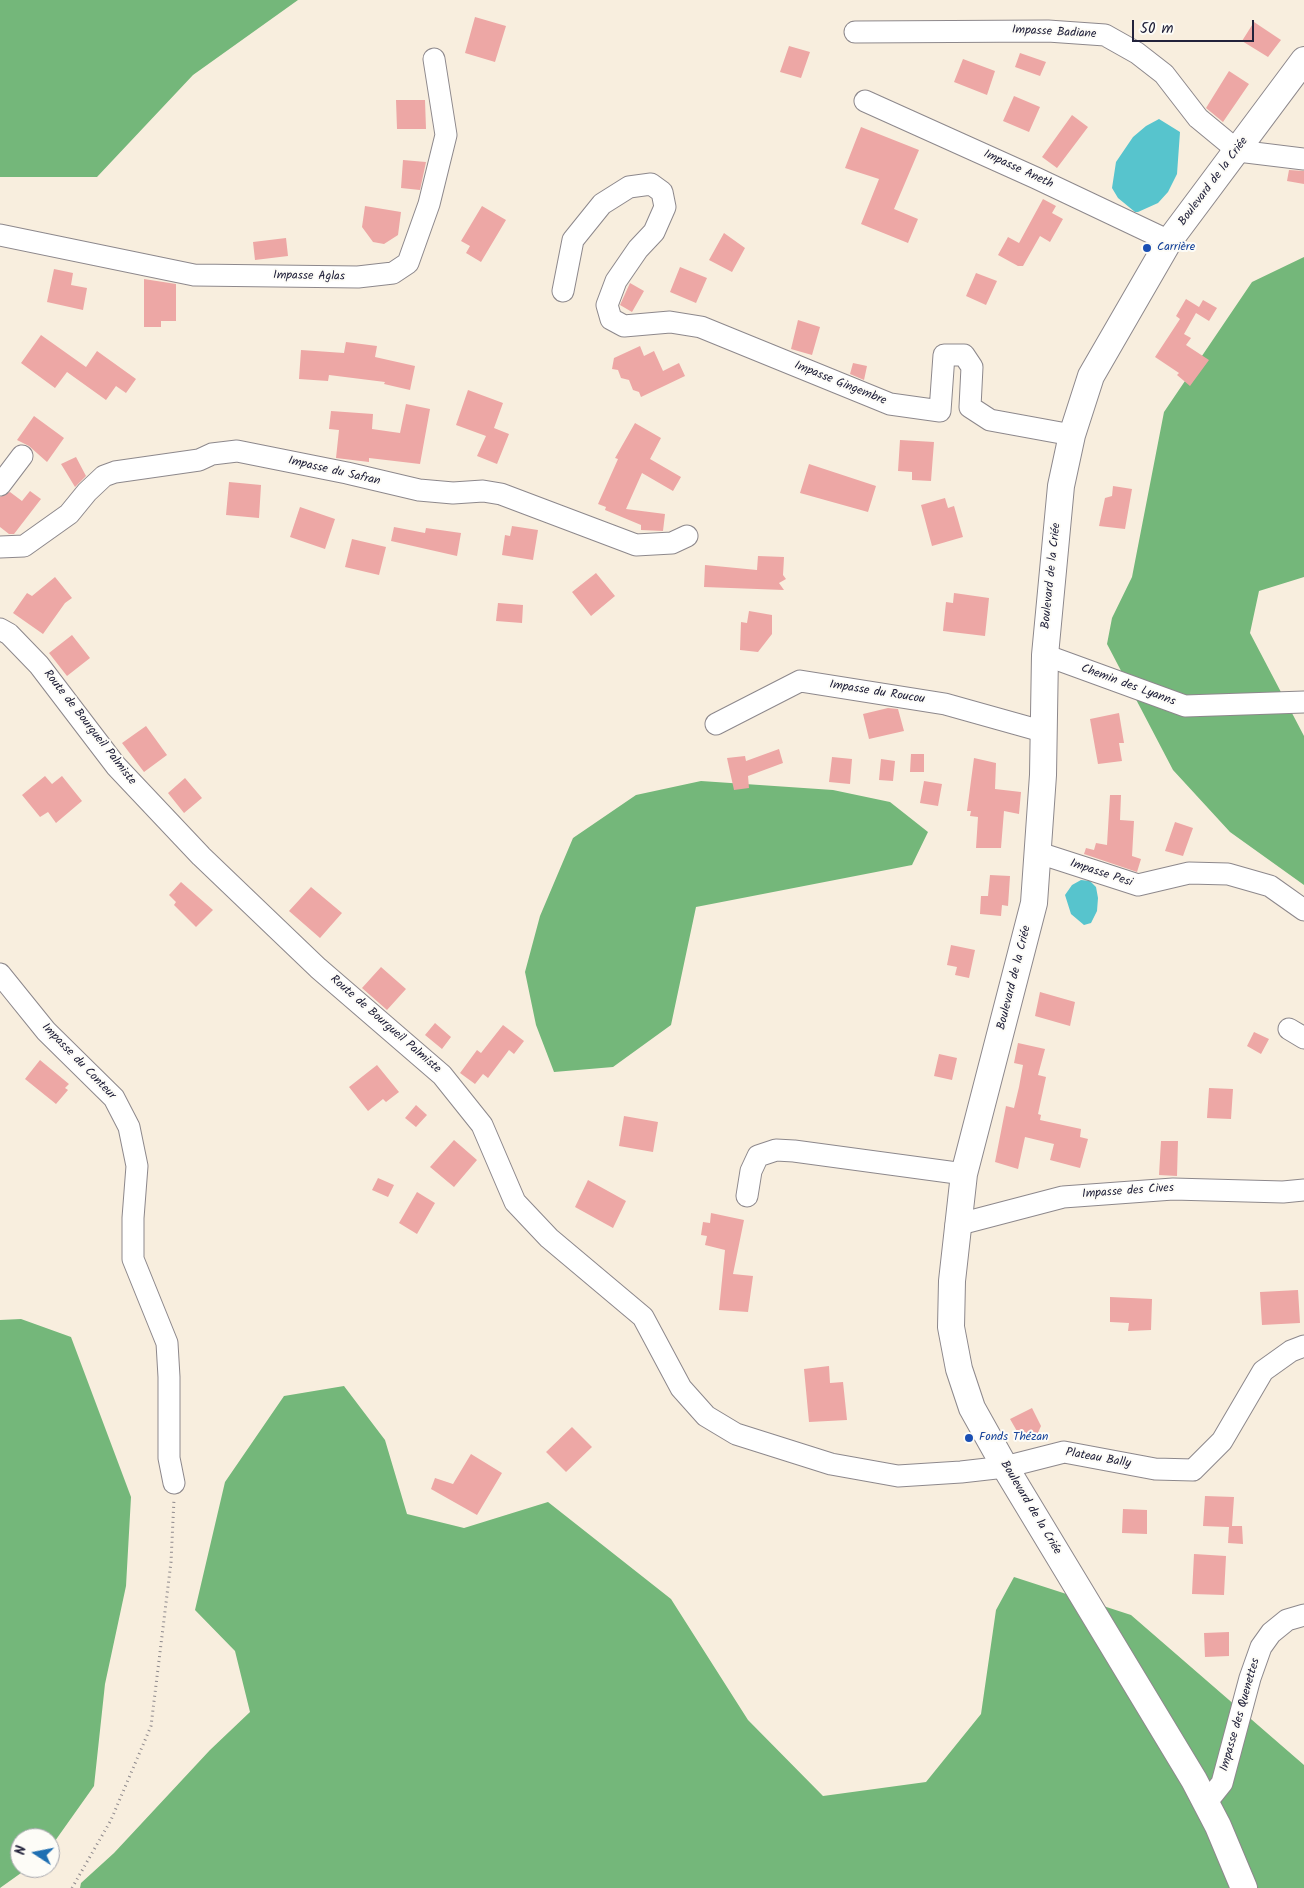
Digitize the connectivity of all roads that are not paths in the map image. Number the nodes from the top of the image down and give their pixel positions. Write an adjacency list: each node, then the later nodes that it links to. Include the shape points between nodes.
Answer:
1 (855, 32): 5 (street, Impasse Badiane, via 1048,31 1105,35 1137,53 1164,74 1198,118)
2 (434, 59): 7 (street, Impasse Aglas, via 446,135 429,204 408,263 392,274 358,277 194,275)
3 (1304, 60): 5 (main road, Boulevard de la Criée)
4 (865, 101): 8 (street, Impasse Aneth)
5 (1238, 151): 6 (street); 8 (main road, Boulevard de la Criée)
6 (1304, 159)
7 (0, 235)
8 (1169, 241): 10 (main road, Boulevard de la Criée, via 1091,376)
9 (564, 291): 10 (street, Impasse Gingembre, via 573,240 602,204 629,187 651,184 662,192 665,207 654,232 616,282 607,306 611,319 624,326 670,322 701,327 890,404 940,411 944,355 964,355 972,367 970,408 990,420)
10 (1072, 435): 16 (main road, Boulevard de la Criée, via 1062,486)
11 (22, 456): 12 (street)
12 (0, 485)
13 (687, 536): 14 (street, Impasse du Safran, via 672,543 636,546 501,494 419,490 347,472 237,451 104,476 70,514 24,546)
14 (0, 548)
15 (0, 629): 28 (street, Route de Bourgueil Palmiste, via 40,665 116,766 201,856 318,968 442,1075 482,1125 515,1202 549,1238 643,1317 681,1388 706,1416 736,1434 775,1448 832,1464 898,1476)
16 (1045, 655): 17 (street, Chemin des Lyanns, via 1185,706); 19 (main road, Boulevard de la Criée)
17 (1304, 702)
18 (716, 724): 19 (street, Impasse du Roucou, via 800,681 945,704)
19 (1044, 732): 20 (main road, Boulevard de la Criée)
20 (1039, 853): 21 (street, Impasse Pesi, via 1138,885 1189,873 1228,874 1270,886); 23 (main road, Boulevard de la Criée, via 1032,913)
21 (1304, 910)
22 (0, 974): 29 (street, Impasse du Conteur, via 46,1031 114,1098 129,1127 137,1166 133,1259 167,1343 169,1458)
23 (964, 1174): 25 (street, via 776,1150 758,1156 751,1171); 26 (main road, Boulevard de la Criée)
24 (1304, 1190): 26 (street, Impasse des Cives, via 1173,1188 1063,1197)
25 (747, 1196)
26 (956, 1225): 28 (main road, Boulevard de la Criée, via 951,1327 959,1369 972,1408)
27 (1304, 1346): 28 (street, Plateau Bally, via 1263,1371 1222,1442 1193,1470 1147,1468 1064,1452)
28 (1005, 1466): 31 (main road, Boulevard de la Criée)
29 (174, 1483)
30 (1304, 1615): 31 (street, Impasse des Quenettes, via 1287,1620 1271,1632 1261,1647 1222,1783)
31 (1206, 1803): 32 (main road, Boulevard de la Criée)
32 (1244, 1888)

